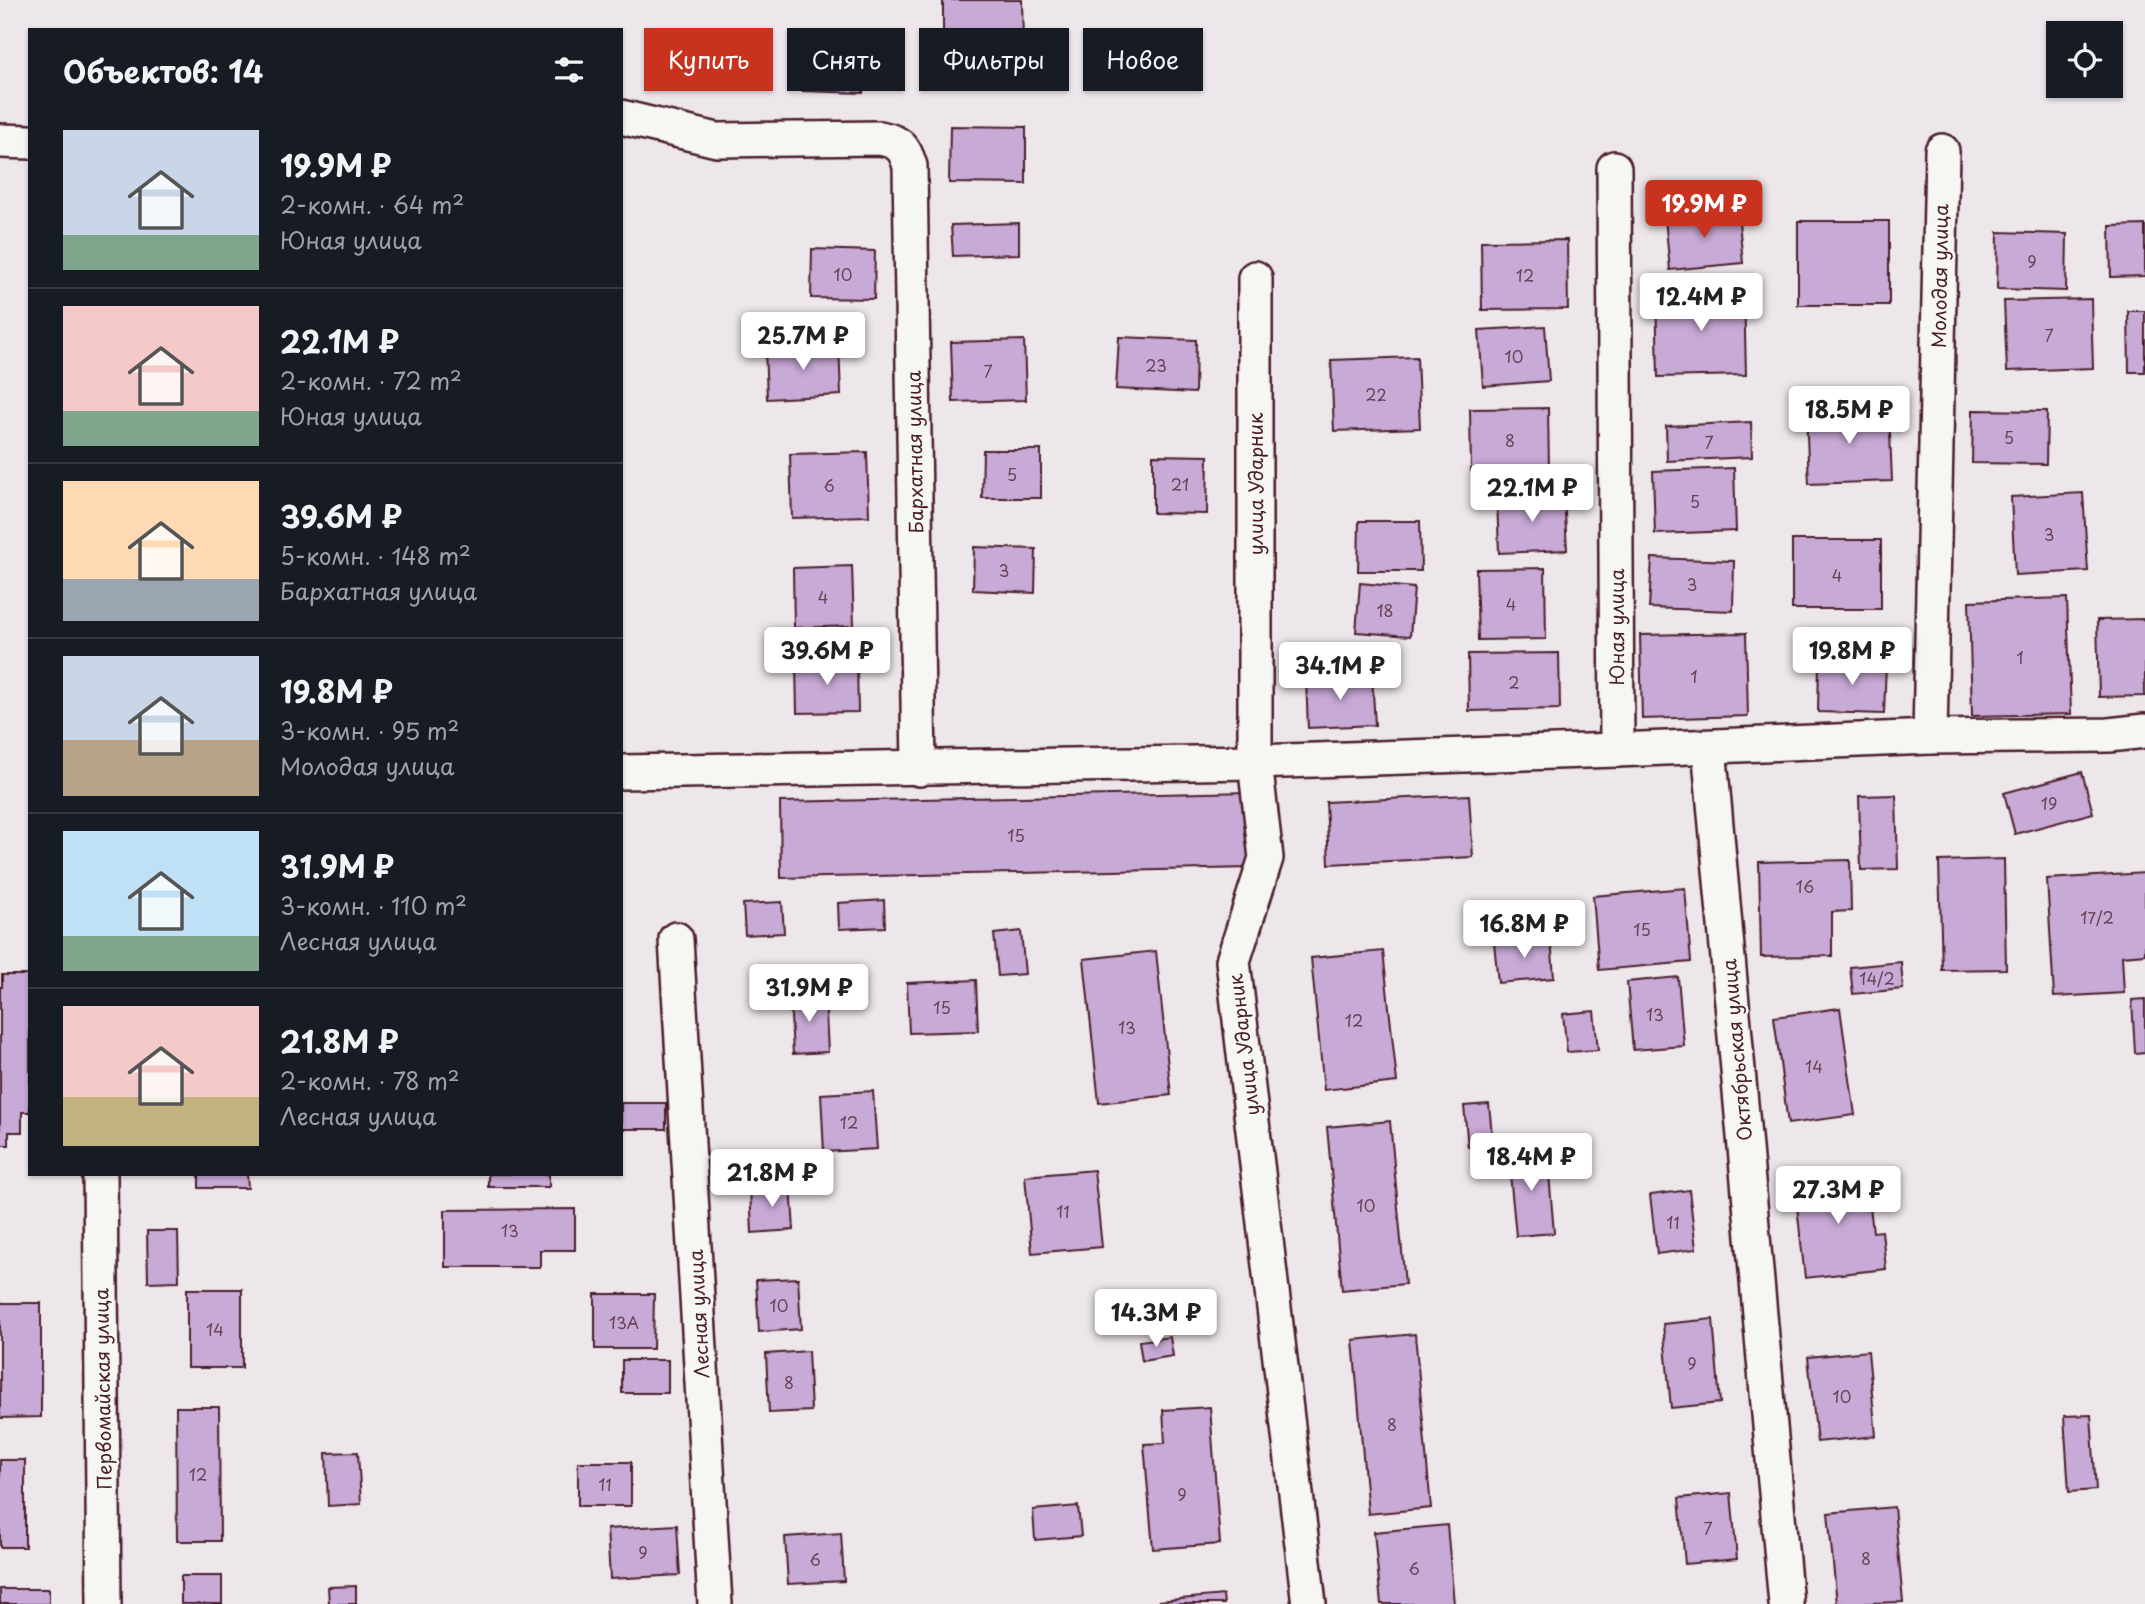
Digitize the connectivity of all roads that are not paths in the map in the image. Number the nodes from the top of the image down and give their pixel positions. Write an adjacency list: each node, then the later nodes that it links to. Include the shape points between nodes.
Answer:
1 (623, 118): 12 (street, Бархатная улица, via 717,141 880,138 894,141 905,151 910,166)
2 (0, 141): 3 (street)
3 (28, 142)
4 (1942, 151): 8 (street, Молодая улица)
5 (1614, 168): 10 (street, Юная улица)
6 (1255, 278): 11 (street, улица Ударник)
7 (2145, 731): 8 (street)
8 (1930, 737): 9 (street)
9 (1709, 747): 10 (street); 19 (street, Октябрьская улица)
10 (1617, 750): 11 (street)
11 (1255, 762): 12 (street); 18 (street, улица Ударник, via 1266,858 1233,961)
12 (919, 769): 13 (street)
13 (623, 772)
14 (676, 939): 17 (street, Лесная улица)
15 (100, 1176): 16 (street, Первомайская улица)
16 (104, 1604)
17 (715, 1604)
18 (1309, 1604)
19 (1786, 1604)

